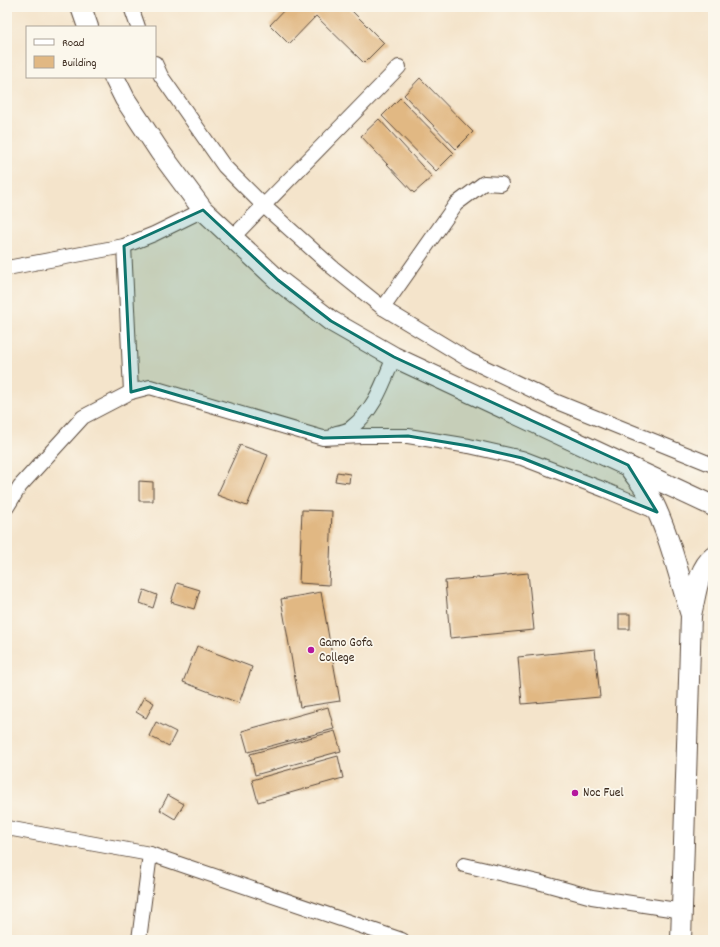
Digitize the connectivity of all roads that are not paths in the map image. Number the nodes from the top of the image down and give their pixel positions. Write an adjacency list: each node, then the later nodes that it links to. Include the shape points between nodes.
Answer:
1 (81, 7): 3 (main road)
2 (131, 7): 4 (street)
3 (88, 26)
4 (138, 26)
5 (156, 65): 9 (street, via 224,166)
6 (399, 67): 9 (street)
7 (114, 78): 10 (main road, via 125,99 160,152)
8 (501, 184): 14 (street, via 484,183 456,204)
9 (264, 206): 11 (street); 14 (street, via 332,268)
10 (203, 210): 11 (main road); 12 (street)
11 (232, 238): 15 (main road, via 278,280 331,321)
12 (124, 246): 13 (street); 16 (street)
13 (7, 268)
14 (383, 308): 19 (street, via 469,360 557,402)
15 (394, 357): 17 (street, via 376,400 365,414 350,429); 18 (main road)
16 (130, 392): 17 (street, via 150,387); 20 (street, via 83,417 20,486)
17 (323, 438): 22 (street, via 408,436 469,446 522,458)
18 (628, 465): 21 (main road); 22 (main road)
19 (713, 465)
20 (7, 506)
21 (713, 506)
22 (657, 512): 24 (main road)
23 (713, 557): 24 (main road, via 700,574)
24 (691, 615): 28 (main road)
25 (7, 828): 26 (street)
26 (150, 854): 29 (street); 30 (street)
27 (464, 865): 28 (street, via 592,897)
28 (682, 912): 31 (main road)
29 (139, 940)
30 (402, 940)
31 (681, 940)

